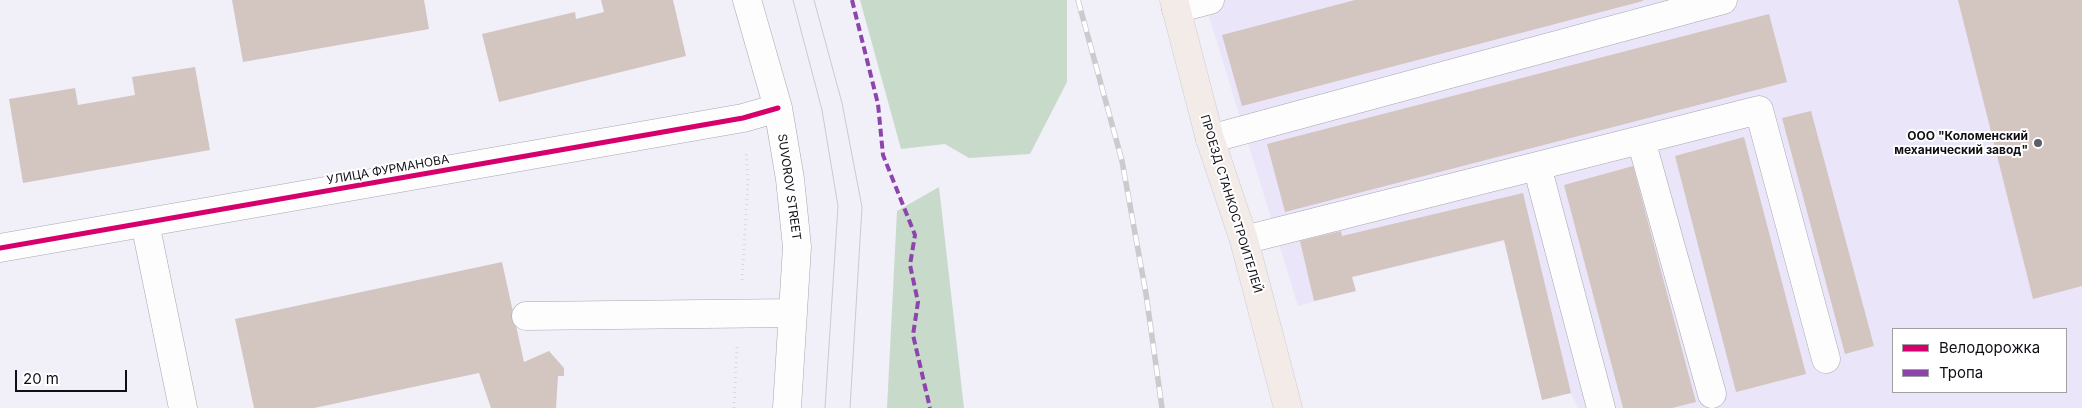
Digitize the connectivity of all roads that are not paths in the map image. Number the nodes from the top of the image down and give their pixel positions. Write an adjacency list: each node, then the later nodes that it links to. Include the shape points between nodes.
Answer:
1 (748, 0): 5 (street, SUVOROV STREET)
2 (1210, 0): 4 (street)
3 (1723, 0): 6 (street)
4 (1175, 4): 6 (main road, ПРОЕЗД СТАНКОСТРОИТЕЛЕЙ)
5 (778, 108): 9 (street, УЛИЦА ФУРМАНОВА, via 743,118); 12 (street, SUVOROV STREET, via 797,247)
6 (1210, 139): 10 (main road, ПРОЕЗД СТАНКОСТРОИТЕЛЕЙ)
7 (1641, 140): 8 (street); 14 (street, via 1759,110); 15 (street)
8 (1537, 166): 10 (street); 19 (street)
9 (145, 222): 11 (street, УЛИЦА ФУРМАНОВА); 16 (street)
10 (1244, 240): 18 (main road, ПРОЕЗД СТАНКОСТРОИТЕЛЕЙ)
11 (0, 248)
12 (793, 313): 13 (street); 17 (street, SUVOROV STREET)
13 (526, 316)
14 (1826, 359)
15 (1712, 394)
16 (183, 408)
17 (787, 408)
18 (1288, 408)
19 (1601, 408)

